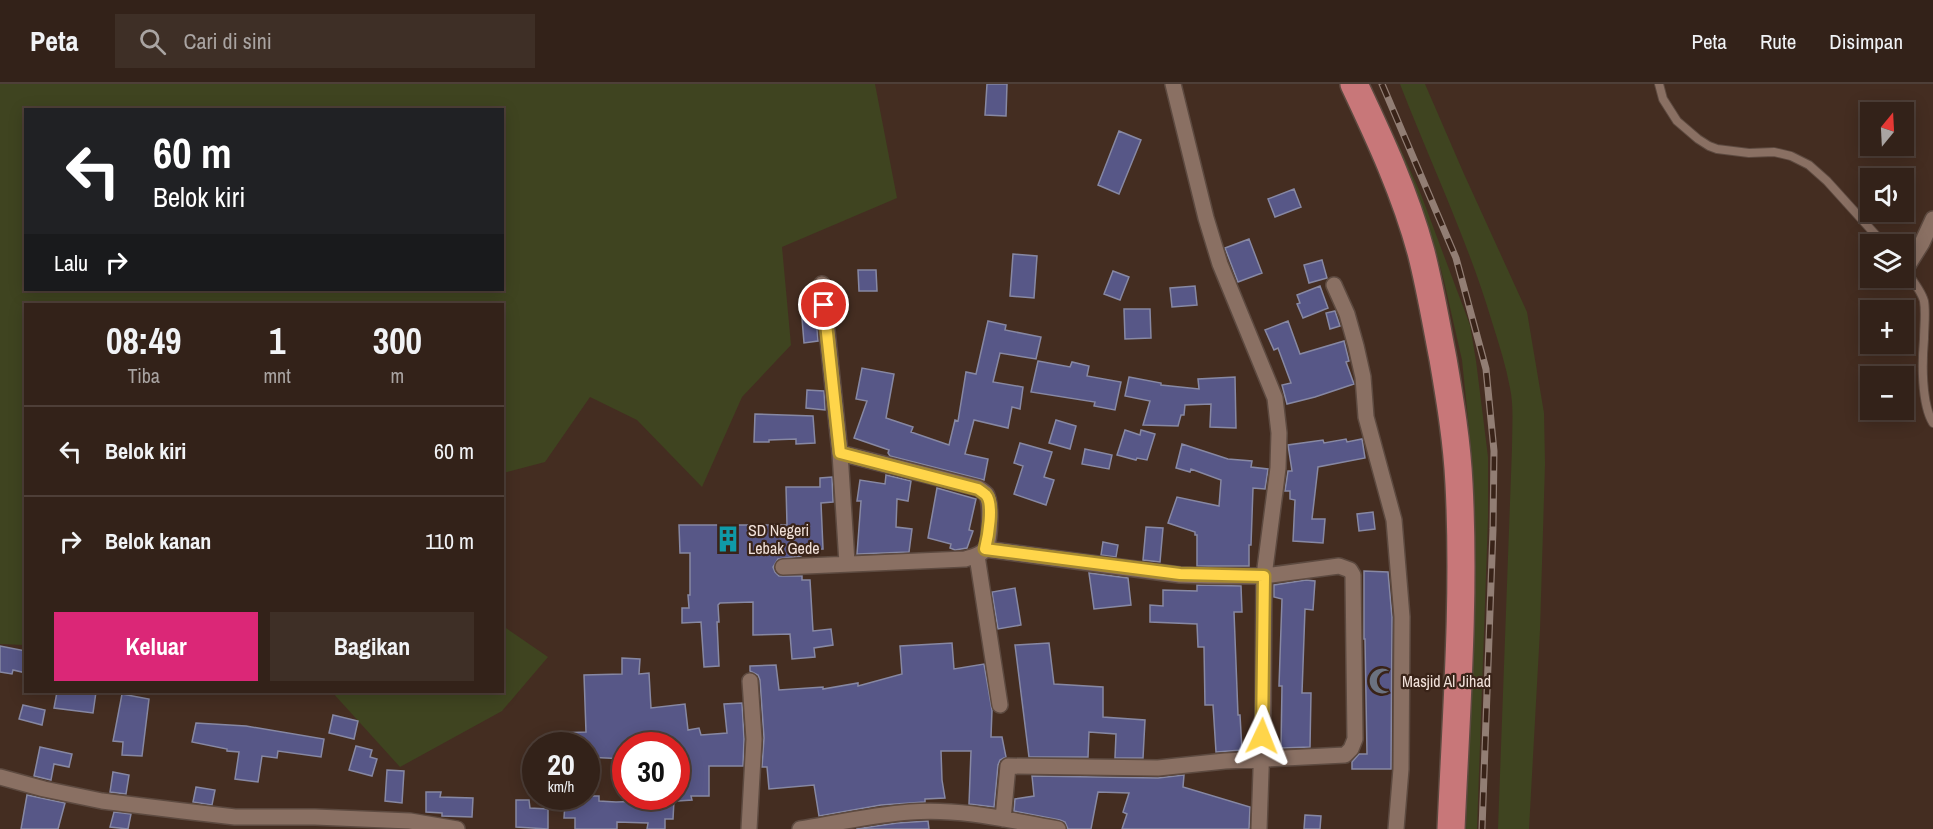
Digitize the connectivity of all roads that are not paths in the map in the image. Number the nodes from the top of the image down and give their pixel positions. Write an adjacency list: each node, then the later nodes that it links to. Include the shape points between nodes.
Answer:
1 (1173, 84): 15 (street, via 1220,264 1278,414 1278,468)
2 (1354, 84): 29 (highway, via 1404,196 1421,252 1435,313 1456,448 1460,588)
3 (1659, 84): 5 (lane, via 1677,122 1698,139 1717,149 1774,152 1809,165)
4 (1933, 219): 6 (street)
5 (1875, 234)
6 (1914, 255)
7 (822, 284): 11 (street)
8 (1914, 284): 10 (lane, via 1924,300 1926,401)
9 (1334, 285): 28 (street, via 1356,346 1371,440 1394,520 1402,617 1401,769)
10 (1933, 423)
11 (840, 453): 12 (street, via 986,494 990,502 988,536); 13 (street)
12 (981, 552): 13 (street, via 965,559); 15 (street, via 1180,574); 17 (street)
13 (847, 563): 14 (street)
14 (783, 567)
15 (1264, 576): 18 (street); 18 (street, via 1339,566 1353,575 1355,739 1345,754)
16 (750, 681): 24 (street, via 754,739)
17 (1000, 705)
18 (1261, 760): 20 (street, via 1158,768 1008,766); 27 (street)
19 (0, 777): 21 (street, via 102,801)
20 (1003, 819): 22 (street); 26 (street)
21 (257, 823): 23 (street, via 410,821)
22 (986, 823): 25 (street, via 970,813 910,812)
23 (457, 829)
24 (749, 829)
25 (800, 829)
26 (1058, 829)
27 (1260, 829)
28 (1396, 829)
29 (1451, 829)

